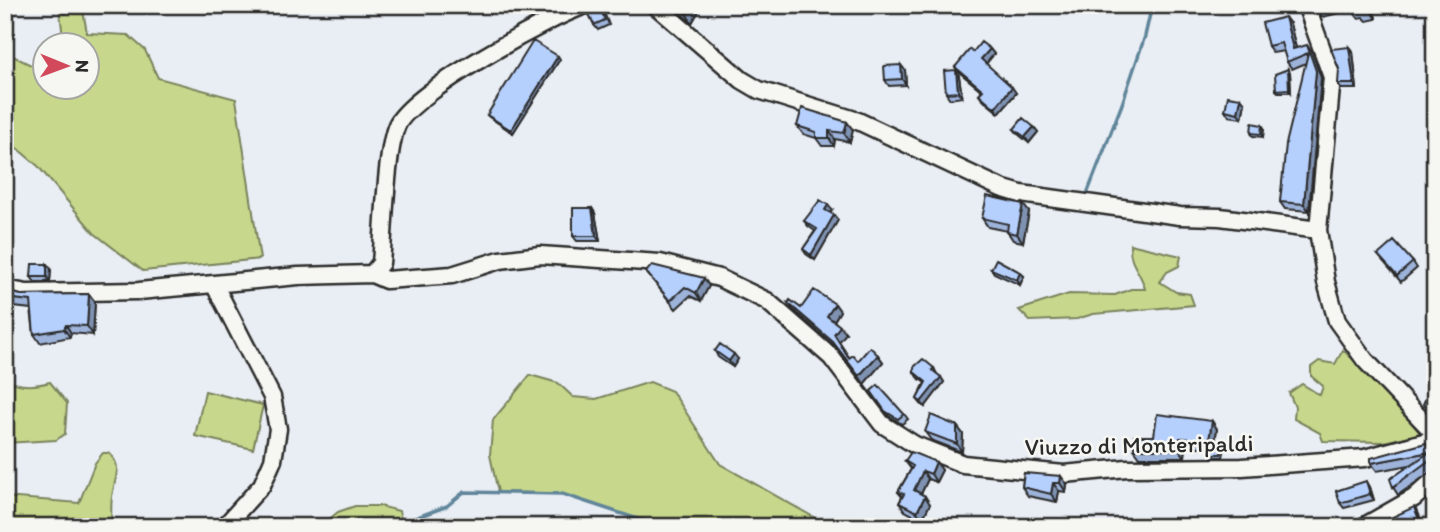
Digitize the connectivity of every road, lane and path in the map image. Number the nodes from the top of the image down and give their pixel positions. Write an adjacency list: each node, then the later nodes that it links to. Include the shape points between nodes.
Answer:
1 (586, 5): 5 (street, via 515,37 401,118 393,138 381,263)
2 (655, 5): 4 (street, via 759,90 858,121 1001,188 1180,216)
3 (1306, 5): 4 (street, via 1332,77)
4 (1318, 230): 8 (street, via 1337,321 1365,360)
5 (372, 274): 6 (street, Viuzzo di Monteripaldi); 8 (street, Viuzzo di Monteripaldi, via 386,280 452,275 500,260 540,255 660,263 719,278 766,301 831,357 882,424 915,445 963,464 1064,474 1127,468 1242,467 1365,458)
6 (214, 284): 7 (street, Viuzzo di Monteripaldi, via 91,293); 10 (street, via 272,397 278,429 273,460 262,485)
7 (5, 289)
8 (1435, 436)
9 (1435, 479): 11 (street, via 1414,498)
10 (224, 527)
11 (1363, 527)

